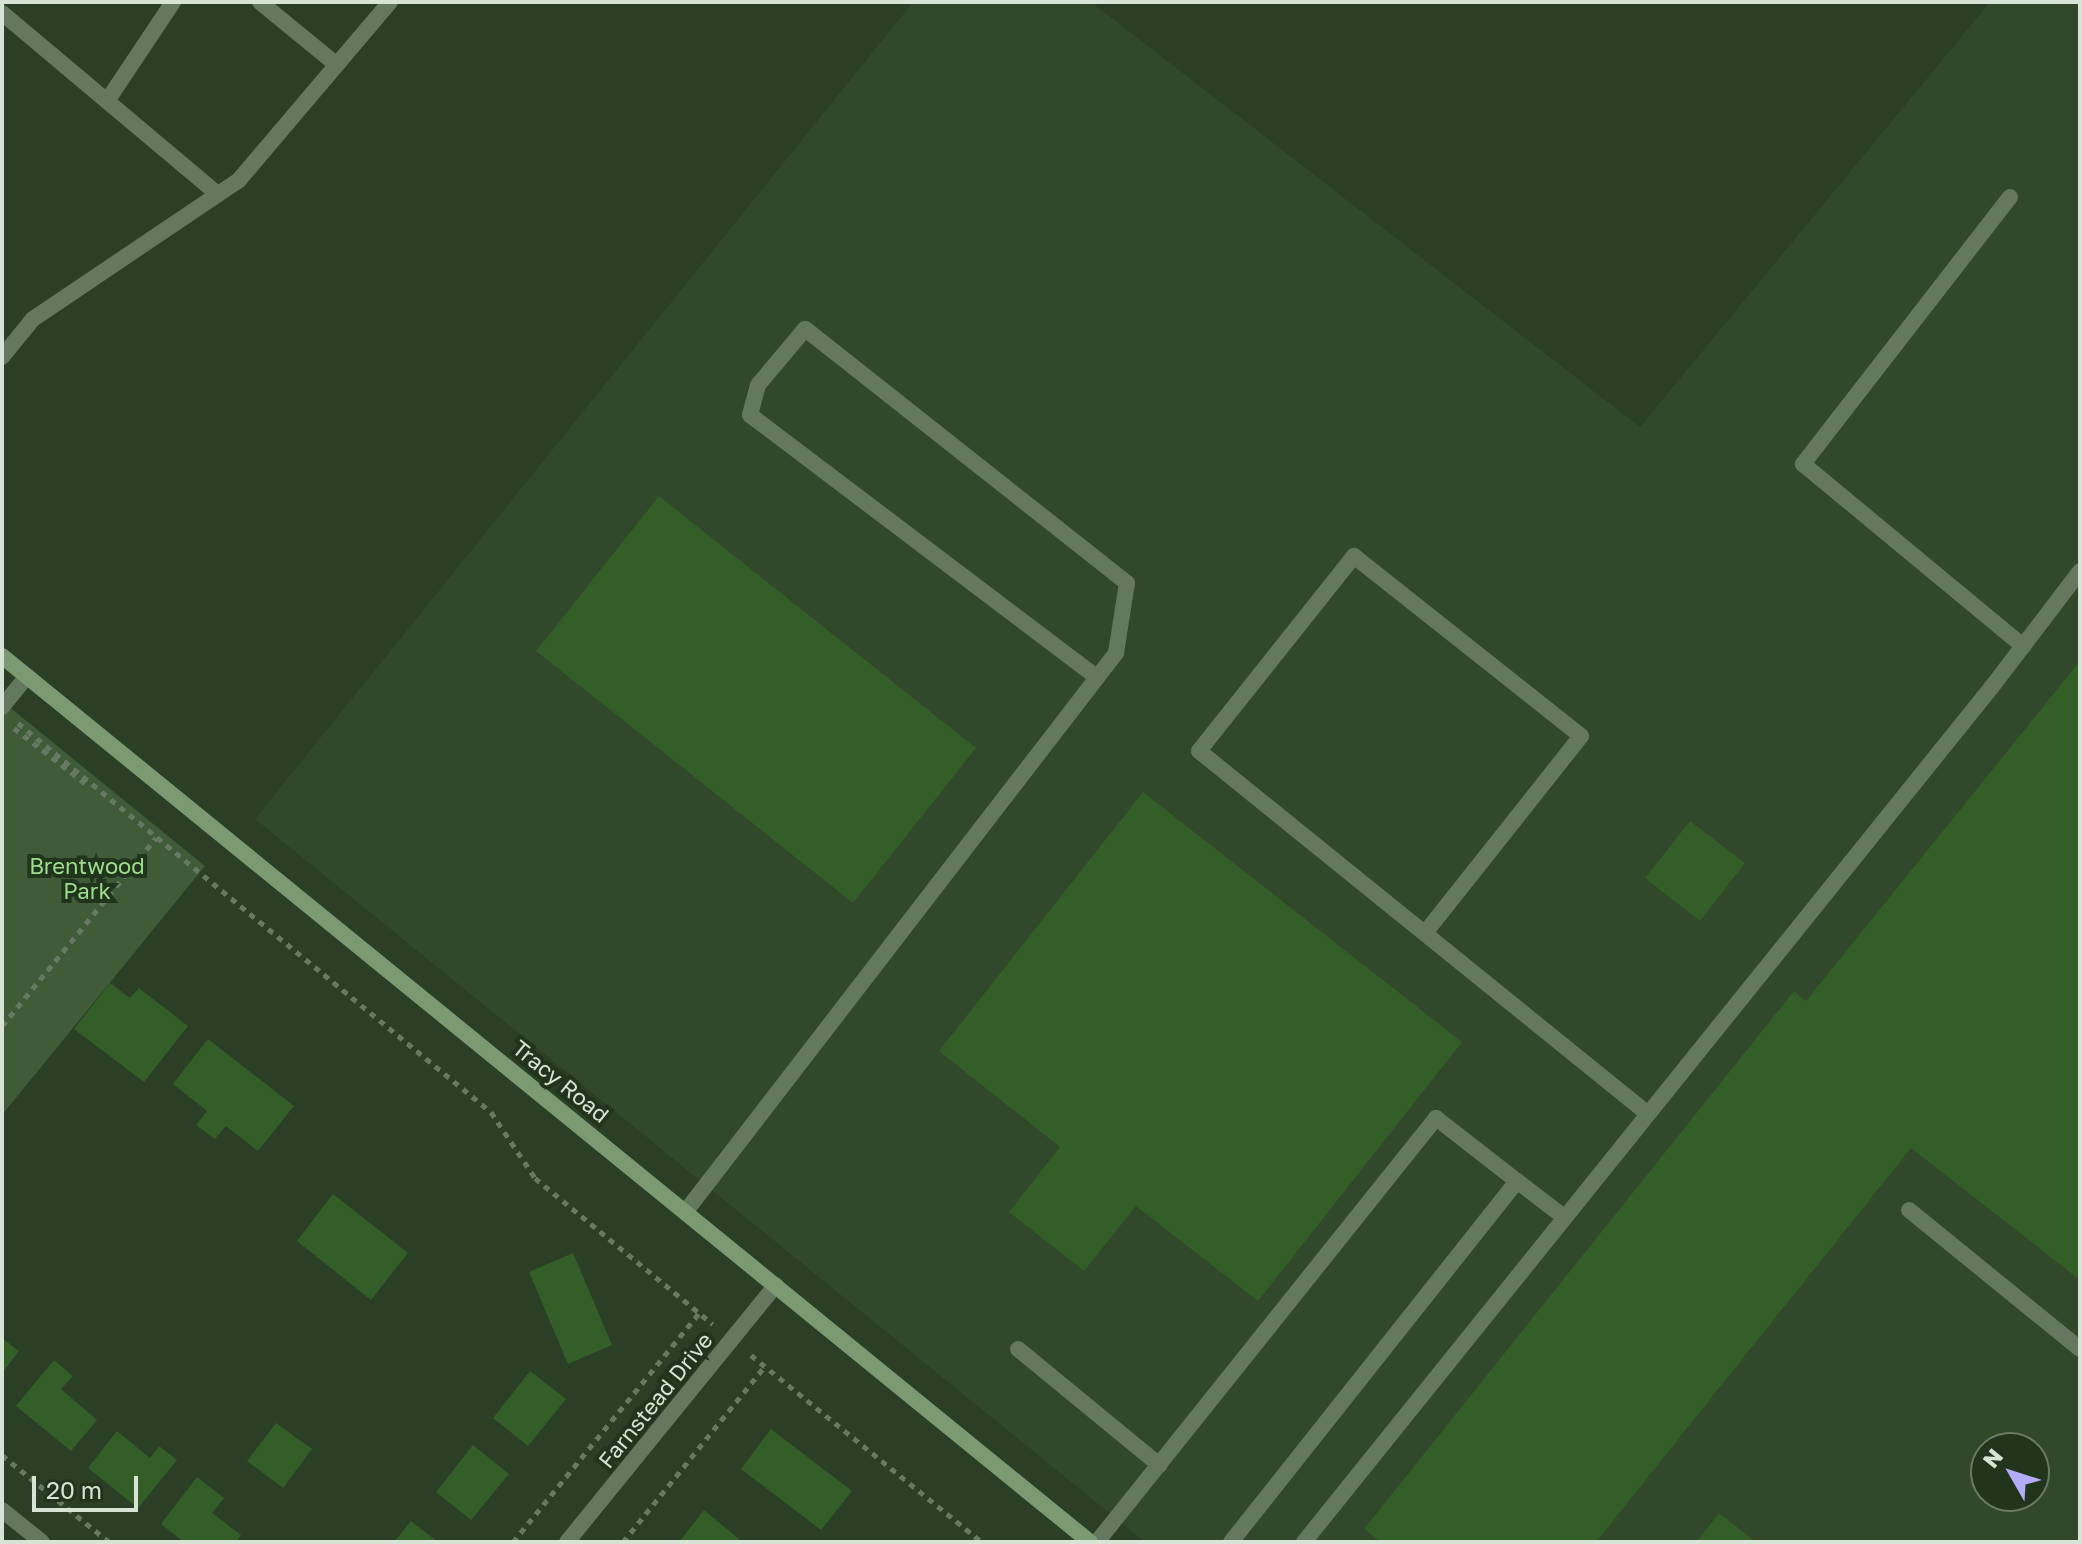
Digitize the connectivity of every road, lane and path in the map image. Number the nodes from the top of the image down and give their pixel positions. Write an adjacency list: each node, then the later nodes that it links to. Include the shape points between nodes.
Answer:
1 (173, 2): 6 (street)
2 (260, 2): 5 (street)
3 (390, 2): 5 (street)
4 (2, 13): 6 (street)
5 (337, 65): 7 (street, via 239,180)
6 (107, 101): 7 (street)
7 (218, 194): 9 (street, via 33,319)
8 (2010, 197): 11 (street, via 1803,464)
9 (2, 357)
10 (2080, 571): 11 (street)
11 (2023, 646): 20 (street)
12 (2, 656): 13 (street, Tracy Road)
13 (27, 676): 15 (street); 23 (street, Tracy Road)
14 (1097, 677): 14 (street, via 1116,653 1127,583 805,329 758,385 750,415); 23 (street)
15 (8, 713): 17 (path)
16 (2, 718): 17 (path)
17 (156, 838): 19 (path); 26 (path, via 491,1112 535,1178)
18 (1425, 933): 18 (street, via 1199,751 1354,556 1581,736); 20 (street)
19 (2, 1026)
20 (1648, 1114): 24 (street)
21 (1517, 1181): 24 (street); 32 (street, via 1436,1118); 42 (street)
22 (1909, 1210): 29 (street)
23 (686, 1211): 25 (street, Tracy Road)
24 (1564, 1217): 43 (street)
25 (776, 1285): 27 (street, Farnstead Drive); 40 (street, Tracy Road)
26 (699, 1313): 27 (path); 36 (path)
27 (732, 1340): 30 (path); 37 (street, Farnstead Drive)
28 (1018, 1349): 32 (street)
29 (2080, 1349)
30 (765, 1366): 38 (path); 39 (path)
31 (2, 1455): 35 (path)
32 (1159, 1465): 41 (street)
33 (2, 1510): 34 (street)
34 (42, 1542)
35 (109, 1542)
36 (513, 1542)
37 (567, 1542)
38 (623, 1542)
39 (982, 1542)
40 (1090, 1542)
41 (1097, 1542)
42 (1231, 1542)
43 (1304, 1542)

